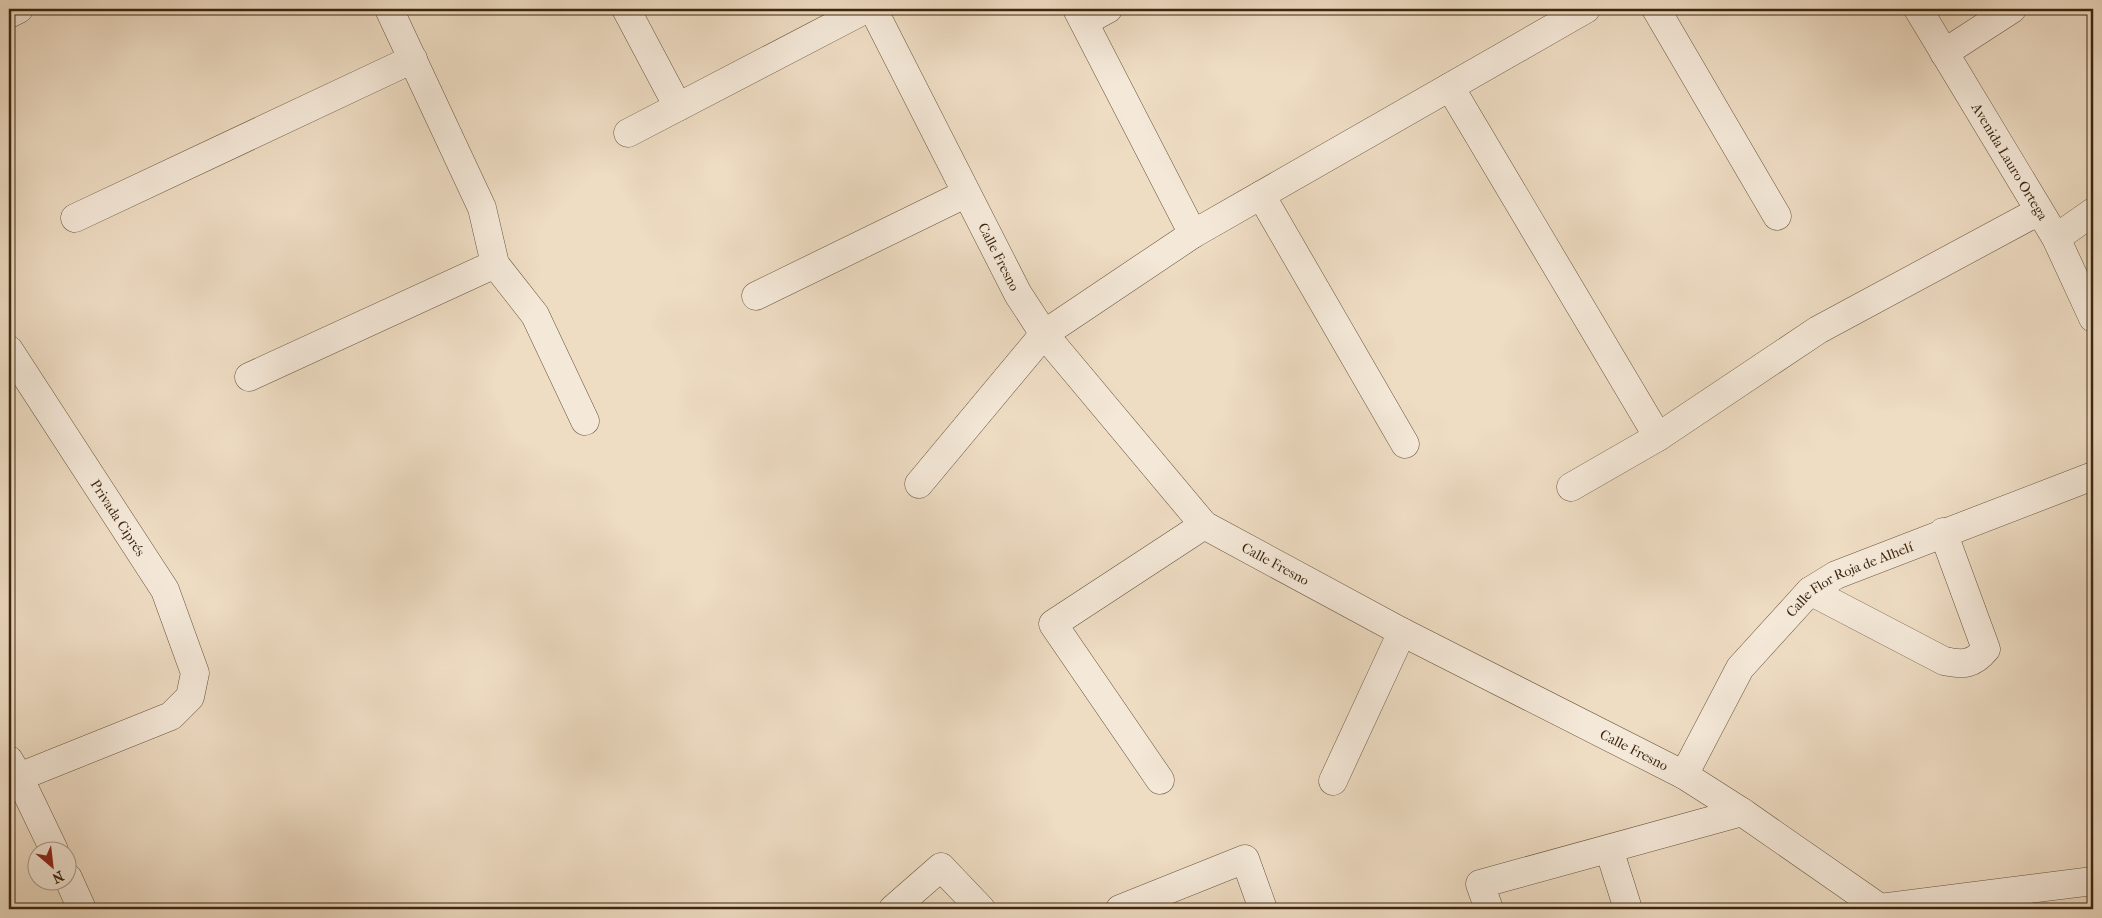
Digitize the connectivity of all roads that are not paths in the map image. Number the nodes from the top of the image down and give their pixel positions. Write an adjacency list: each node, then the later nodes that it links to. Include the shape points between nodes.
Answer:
1 (19, 9): 11 (street)
2 (389, 9): 14 (street)
3 (626, 9): 16 (street)
4 (866, 9): 16 (street)
5 (873, 9): 18 (street, Calle Fresno)
6 (1108, 9): 12 (street)
7 (1656, 9): 22 (street)
8 (1918, 9): 13 (street, Avenida Lauro Ortega)
9 (2012, 9): 13 (street)
10 (1576, 11): 15 (street)
11 (9, 14)
12 (1080, 15): 24 (street)
13 (1944, 53): 20 (street, Avenida Lauro Ortega)
14 (413, 59): 23 (street); 26 (street, via 482,208)
15 (1450, 87): 19 (street); 33 (street)
16 (678, 107): 17 (street)
17 (628, 132)
18 (965, 194): 27 (street); 29 (street, Calle Fresno, via 1018,294)
19 (1261, 196): 24 (street); 34 (street)
20 (2039, 211): 25 (street, Avenida Lauro Ortega); 33 (street, via 1818,330)
21 (2093, 212): 25 (street)
22 (1777, 216)
23 (75, 218)
24 (1193, 234): 29 (street)
25 (2056, 238): 28 (street, Avenida Lauro Ortega)
26 (495, 264): 31 (street); 32 (street, via 535,315)
27 (756, 296)
28 (2093, 318)
29 (1044, 334): 36 (street); 38 (street, Calle Fresno)
30 (9, 350): 42 (street, Privada Ciprés, via 165,590 195,673 190,698 171,716)
31 (249, 377)
32 (585, 422)
33 (1658, 437): 37 (street)
34 (1405, 444)
35 (2093, 476): 39 (street, Calle Flor Roja de Alhelí)
36 (919, 484)
37 (1571, 487)
38 (1204, 525): 41 (street, Calle Fresno); 44 (street, via 1053,624)
39 (1943, 532): 40 (street, Calle Flor Roja de Alhelí, via 1836,574); 40 (street, via 1986,649 1977,660 1960,664 1944,661)
40 (1810, 591): 43 (street, Calle Flor Roja de Alhelí, via 1740,668)
41 (1402, 632): 43 (street, Calle Fresno); 45 (street)
42 (12, 773): 47 (street)
43 (1684, 775): 46 (street, Calle Fresno)
44 (1160, 780)
45 (1333, 781)
46 (1742, 812): 48 (street); 58 (street, Calle Fresno)
47 (49, 840)
48 (1609, 848): 56 (street, via 1480,884); 57 (street)
49 (2093, 881): 58 (street)
50 (73, 890): 51 (street)
51 (82, 909)
52 (892, 909): 53 (street, via 941,867)
53 (981, 909)
54 (1120, 909): 55 (street, via 1245,859)
55 (1263, 909)
56 (1489, 909)
57 (1628, 909)
58 (1880, 909)

